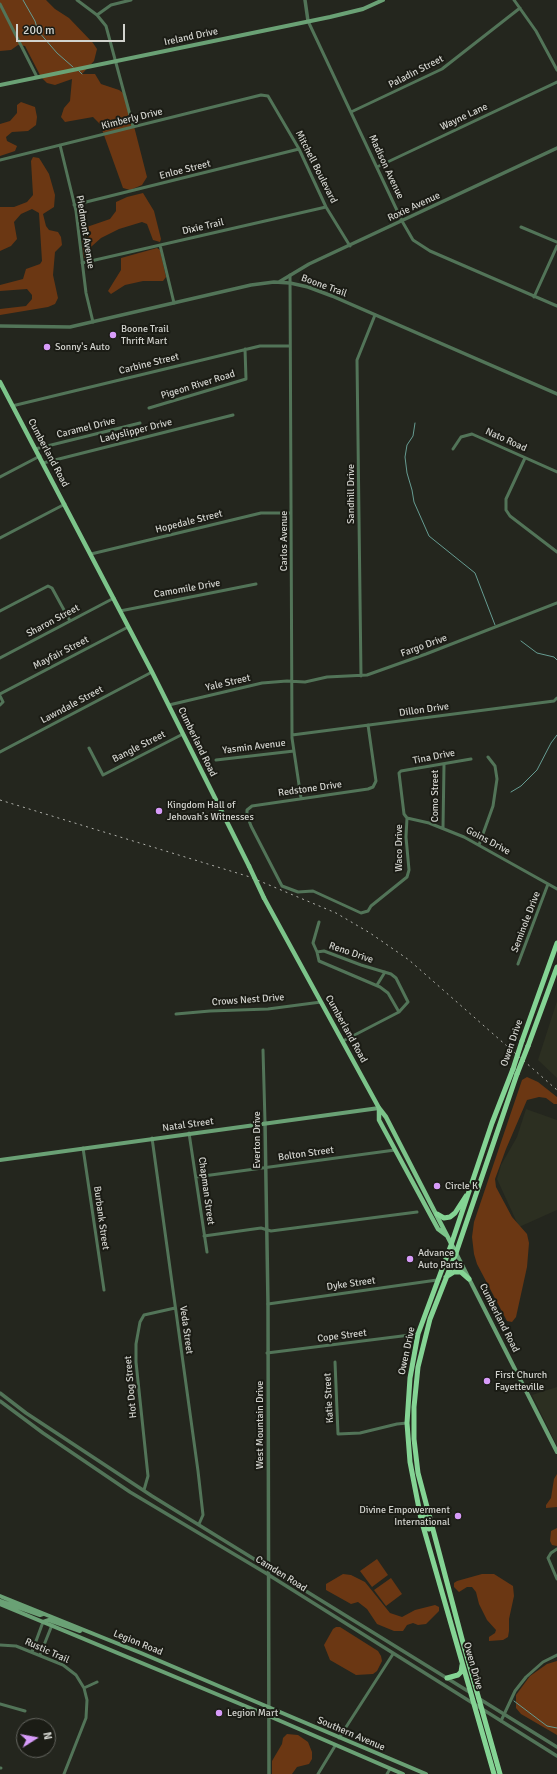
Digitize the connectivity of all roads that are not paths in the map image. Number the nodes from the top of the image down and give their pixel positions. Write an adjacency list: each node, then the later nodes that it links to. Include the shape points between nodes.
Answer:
1 (77, 0): 8 (street)
2 (131, 0): 8 (street, via 111,5)
3 (305, 0): 9 (street)
4 (383, 0): 9 (main road, Ireland Drive, via 348,13)
5 (514, 0): 7 (street)
6 (0, 4): 12 (street)
7 (520, 8): 11 (street); 16 (street, Paladin Street, via 442,69)
8 (98, 15): 10 (street, via 110,35)
9 (308, 21): 10 (main road, Ireland Drive); 16 (street, Madison Avenue)
10 (116, 61): 12 (main road, Ireland Drive); 17 (street)
11 (557, 70)
12 (37, 77): 14 (main road, Ireland Drive)
13 (557, 82): 22 (street, Wayne Lane)
14 (0, 85)
15 (268, 96): 17 (street, Kimberly Drive, via 261,95); 20 (street, Mitchell Boulevard)
16 (351, 112): 22 (street, Madison Avenue)
17 (133, 126): 18 (street, Kimberly Drive)
18 (60, 145): 21 (street, Kimberly Drive); 23 (street, Piedmont Avenue)
19 (557, 148): 25 (street, Roxie Avenue)
20 (299, 150): 23 (street, Enloe Street); 24 (street, Mitchell Boulevard)
21 (0, 160)
22 (377, 167): 25 (street, Madison Avenue)
23 (74, 205): 31 (street, Piedmont Avenue)
24 (326, 206): 28 (street, Dixie Trail); 29 (street, Mitchell Boulevard)
25 (402, 221): 29 (street, Roxie Avenue); 35 (street, Madison Avenue, via 411,236 426,249)
26 (521, 227): 27 (street)
27 (557, 242)
28 (160, 245): 31 (street, Dixie Trail); 36 (street)
29 (350, 246): 32 (street, Roxie Avenue)
30 (557, 246): 35 (street)
31 (82, 263): 39 (street, Piedmont Avenue)
32 (290, 274): 33 (street, Roxie Avenue); 34 (street, Carlos Avenue)
33 (279, 282): 34 (street, Boone Trail); 36 (street, Boone Trail, via 256,284)
34 (290, 283): 38 (street, Boone Trail, via 319,290); 41 (street, Carlos Avenue)
35 (534, 297): 37 (street, Madison Avenue)
36 (174, 303): 39 (street, Boone Trail)
37 (557, 306)
38 (375, 315): 44 (street, Boone Trail); 70 (street, Sandhill Drive, via 357,360)
39 (93, 322): 40 (street, Boone Trail, via 60,328)
40 (0, 326)
41 (290, 346): 42 (street, Carbine Street); 57 (street, Carlos Avenue)
42 (245, 349): 45 (street, Carbine Street); 46 (street, Pigeon River Road, via 246,379)
43 (1, 385): 45 (main road, Cumberland Road)
44 (557, 394)
45 (12, 406): 50 (main road, Cumberland Road)
46 (150, 408)
47 (233, 415): 53 (street, Ladyslipper Drive)
48 (140, 423): 50 (street, Caramel Drive)
49 (453, 448): 52 (street, Nato Road, via 461,437 472,434)
50 (36, 449): 51 (main road, Cumberland Road)
51 (40, 456): 53 (main road, Cumberland Road); 55 (street)
52 (525, 458): 54 (street, Nato Road); 59 (street, via 506,499 506,510 510,516)
53 (43, 463): 56 (main road, Cumberland Road)
54 (557, 472)
55 (0, 477)
56 (65, 504): 58 (street); 60 (main road, Cumberland Road)
57 (291, 513): 60 (street, Hopedale Street, via 261,513); 71 (street, Carlos Avenue)
58 (0, 538)
59 (557, 552)
60 (91, 554): 62 (main road, Cumberland Road)
61 (256, 584): 65 (street, Camomile Drive)
62 (114, 598): 65 (main road, Cumberland Road); 66 (street, Sharon Street)
63 (557, 603): 70 (street, Fargo Drive, via 426,654)
64 (0, 611): 66 (street, via 48,586 52,588)
65 (120, 611): 67 (main road, Cumberland Road)
66 (70, 621): 68 (street, Sharon Street)
67 (128, 627): 69 (main road, Cumberland Road); 72 (street, Mayfair Street)
68 (0, 658)
69 (152, 672): 75 (main road, Cumberland Road); 81 (street, Lawndale Street)
70 (361, 676): 71 (street, Fargo Drive)
71 (292, 682): 75 (street, Yale Street, via 262,683); 78 (street, Carlos Avenue)
72 (0, 695): 74 (street, Mayfair Street, via 3,702)
73 (557, 698): 76 (street, Dillon Drive, via 554,701)
74 (0, 705)
75 (169, 705): 77 (main road, Cumberland Road)
76 (368, 725): 78 (street, Dillon Drive); 86 (street, Redstone Drive, via 376,782 373,787 368,790)
77 (183, 734): 79 (street, Bangle Street, via 103,775); 100 (main road, Cumberland Road, bridge, via 264,898)
78 (292, 735): 80 (street, Carlos Avenue)
79 (89, 748)
80 (294, 751): 84 (street, Yasmin Avenue); 86 (street, Carlos Avenue)
81 (0, 752)
82 (488, 757): 89 (street, via 495,766 497,779 493,806)
83 (471, 759): 85 (street, Tina Drive)
84 (216, 760)
85 (444, 765): 87 (street, Tina Drive, via 399,773 404,814); 88 (street, Como Street)
86 (300, 798): 90 (street, Redstone Drive, via 252,806 247,810 246,815)
87 (407, 818): 88 (street, Goins Drive); 90 (street, Waco Drive, via 407,877 368,911 357,912 313,891 298,892 282,886)
88 (443, 828): 89 (street, Goins Drive)
89 (479, 845): 91 (street, Goins Drive)
90 (270, 865)
91 (548, 884): 92 (street, Goins Drive); 96 (street, Seminole Drive)
92 (557, 889)
93 (319, 922): 95 (street, via 313,942)
94 (557, 943): 114 (highway, Owen Drive, bridge)
95 (317, 952): 98 (street, Reno Drive, via 324,950); 99 (street, Reno Drive, via 319,961)
96 (518, 964)
97 (557, 967): 122 (highway, Owen Drive, bridge)
98 (385, 972): 99 (street); 101 (street, Reno Drive, via 396,978 408,1002)
99 (377, 985): 101 (street, Reno Drive, via 388,993)
100 (321, 1002): 102 (street, Crows Nest Drive, via 268,1009); 103 (main road, Cumberland Road)
101 (399, 1012): 103 (street)
102 (176, 1014)
103 (343, 1041): 105 (main road, Cumberland Road)
104 (263, 1050): 106 (street, Everton Drive)
105 (379, 1108): 106 (main road, Natal Street); 110 (main road, Cumberland Road, via 379,1120); 116 (main road, Cumberland Road)
106 (265, 1122): 107 (main road, Natal Street); 112 (street, Everton Drive)
107 (189, 1133): 108 (main road, Natal Street); 113 (street, Chapman Street)
108 (152, 1138): 109 (main road, Natal Street); 128 (street, Veda Street)
109 (83, 1148): 111 (main road, Natal Street); 126 (street, Burbank Street)
110 (395, 1150): 112 (street, Bolton Street); 118 (main road, Cumberland Road, via 438,1229)
111 (0, 1160)
112 (265, 1167): 113 (street, Bolton Street); 117 (street, Everton Drive)
113 (196, 1177): 119 (street, Chapman Street)
114 (470, 1189): 116 (highway, via 450,1217 444,1218); 120 (highway, Owen Drive)
115 (417, 1212): 117 (street)
116 (437, 1214): 118 (main road, Cumberland Road)
117 (266, 1230): 119 (street, via 261,1228); 127 (street, West Mountain Drive)
118 (446, 1235): 120 (main road, Cumberland Road)
119 (204, 1236): 121 (street, Chapman Street)
120 (451, 1245): 122 (main road, Cumberland Road); 125 (highway, Owen Drive)
121 (207, 1252)
122 (456, 1253): 123 (highway, Owen Drive); 124 (main road, Cumberland Road)
123 (446, 1277): 124 (highway, via 454,1272 461,1272); 138 (highway, Owen Drive, via 426,1334 415,1384 414,1439 418,1473)
124 (469, 1279): 135 (main road, Cumberland Road)
125 (437, 1280): 127 (street, Dyke Street); 129 (highway, Owen Drive)
126 (104, 1290)
127 (268, 1304): 130 (street, West Mountain Drive)
128 (175, 1308): 137 (street, Hot Dog Street, via 144,1315 136,1344 148,1476); 140 (street, Veda Street, via 203,1511)
129 (418, 1334): 130 (street, Cope Street); 134 (highway, Owen Drive, via 410,1378)
130 (267, 1353): 143 (street, West Mountain Drive)
131 (335, 1362): 134 (street, Katie Street, via 338,1434 360,1433)
132 (0, 1393): 137 (street, Camden Road, via 26,1413)
133 (0, 1401): 144 (street, Camden Road, via 130,1492)
134 (408, 1423): 136 (highway, Owen Drive)
135 (557, 1452)
136 (411, 1468): 138 (highway, via 422,1505); 139 (highway, Owen Drive)
137 (144, 1490): 140 (street, Camden Road)
138 (427, 1508): 142 (highway, Owen Drive)
139 (420, 1510): 142 (highway, via 424,1512 436,1552); 158 (highway, Owen Drive)
140 (199, 1524): 143 (street, Camden Road)
141 (557, 1549): 145 (street, via 548,1558)
142 (439, 1554): 163 (highway, Owen Drive)
143 (268, 1567): 144 (street, West Mountain Drive); 159 (street, Camden Road)
144 (268, 1575): 155 (street, Camden Road); 166 (street, West Mountain Drive)
145 (557, 1579)
146 (0, 1596): 149 (main road, Legion Road)
147 (0, 1601): 149 (main road)
148 (0, 1604): 150 (main road, Legion Road)
149 (43, 1614): 152 (main road, Legion Road)
150 (44, 1622): 151 (main road, Legion Road); 152 (main road, via 49,1620 82,1632); 154 (street)
151 (52, 1625): 156 (street); 170 (main road, Legion Road)
152 (86, 1631): 166 (main road, Legion Road)
153 (0, 1645): 154 (street, Rustic Trail, via 16,1646)
154 (32, 1652): 156 (street, Rustic Trail)
155 (393, 1654): 165 (street, Camden Road); 172 (street)
156 (40, 1655): 161 (street, Rustic Trail, via 67,1668 76,1675)
157 (557, 1655): 169 (street, via 543,1662 526,1677)
158 (463, 1664): 159 (highway, via 462,1672 458,1676); 162 (highway, Owen Drive)
159 (447, 1678): 162 (street, Camden Road)
160 (97, 1682): 161 (street)
161 (84, 1688): 177 (street, Rustic Trail, via 87,1700 86,1718)
162 (472, 1693): 163 (street, Camden Road); 165 (highway, Owen Drive)
163 (479, 1698): 167 (highway, Owen Drive); 169 (street, Camden Road)
164 (0, 1704): 168 (street)
165 (475, 1706): 167 (street, Camden Road); 183 (highway, Owen Drive)
166 (270, 1709): 170 (street, West Mountain Drive); 172 (main road, Southern Avenue)
167 (482, 1710): 171 (street, Camden Road); 184 (highway, Owen Drive)
168 (25, 1711)
169 (505, 1714): 171 (street); 174 (street, Camden Road)
170 (270, 1716): 173 (main road, Southern Avenue); 178 (street, West Mountain Drive)
171 (501, 1721): 175 (street, Camden Road)
172 (339, 1738): 182 (main road, Southern Avenue)
173 (335, 1746): 176 (main road, Southern Avenue); 179 (street)
174 (557, 1747)
175 (557, 1756)
176 (390, 1769): 180 (street); 181 (main road, Southern Avenue)
177 (64, 1774)
178 (269, 1774)
179 (318, 1774)
180 (387, 1774)
181 (403, 1774)
182 (426, 1774)
183 (494, 1774)
184 (500, 1774)

